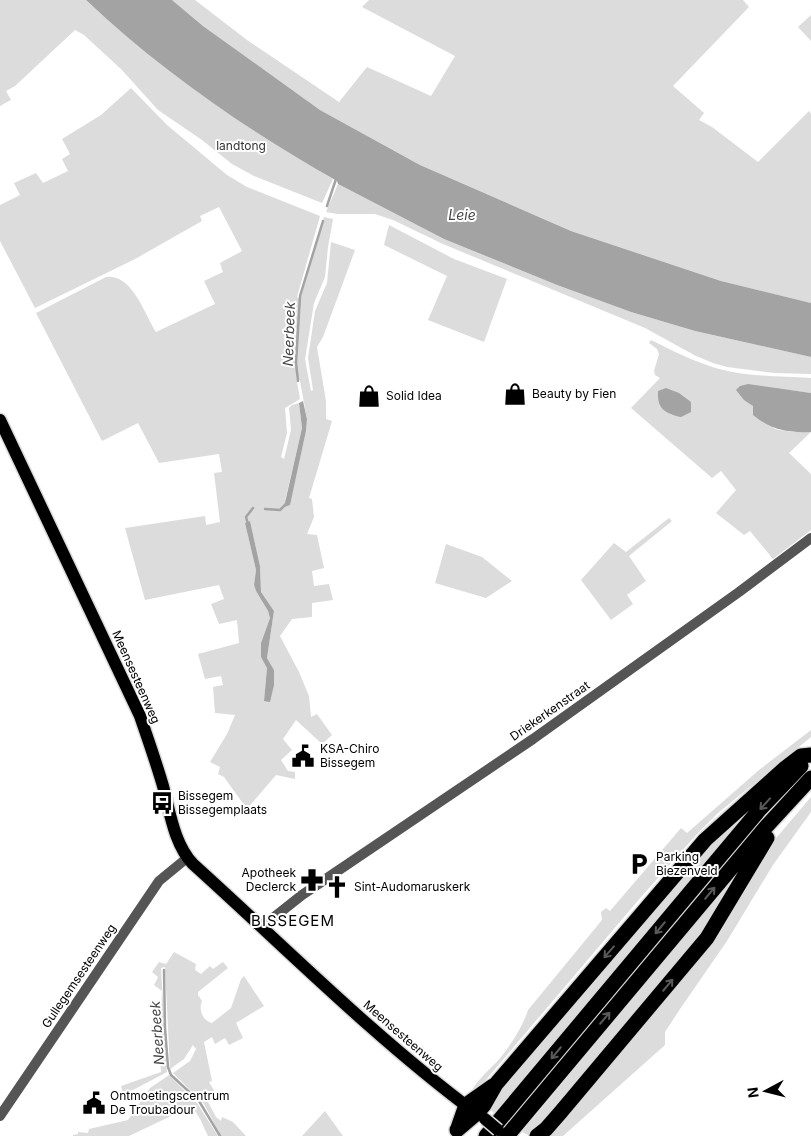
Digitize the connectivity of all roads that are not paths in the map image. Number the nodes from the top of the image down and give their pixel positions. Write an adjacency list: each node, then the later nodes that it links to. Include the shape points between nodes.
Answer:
1 (0, 420): 6 (main road, Meensesteenweg, via 140,716 180,845)
2 (811, 538): 7 (street, Driekerkenstraat, via 533,739 298,898)
3 (811, 756): 8 (highway, one-way to 8, via 801,756 784,769 705,840 496,1084); 12 (highway, one-way to 12, via 742,830)
4 (811, 778): 5 (highway)
5 (786, 804): 11 (highway, one-way to 5, via 707,938); 13 (highway, one-way to 5)
6 (187, 858): 7 (main road, Meensesteenweg); 9 (street, Gullegemsesteenweg, via 158,881)
7 (263, 928): 8 (main road, Meensesteenweg, via 349,1008)
8 (476, 1113): 10 (highway); 13 (main road, Meensesteenweg, bridge)
9 (0, 1116)
10 (455, 1133)
11 (542, 1134)
12 (486, 1136)
13 (507, 1136)

